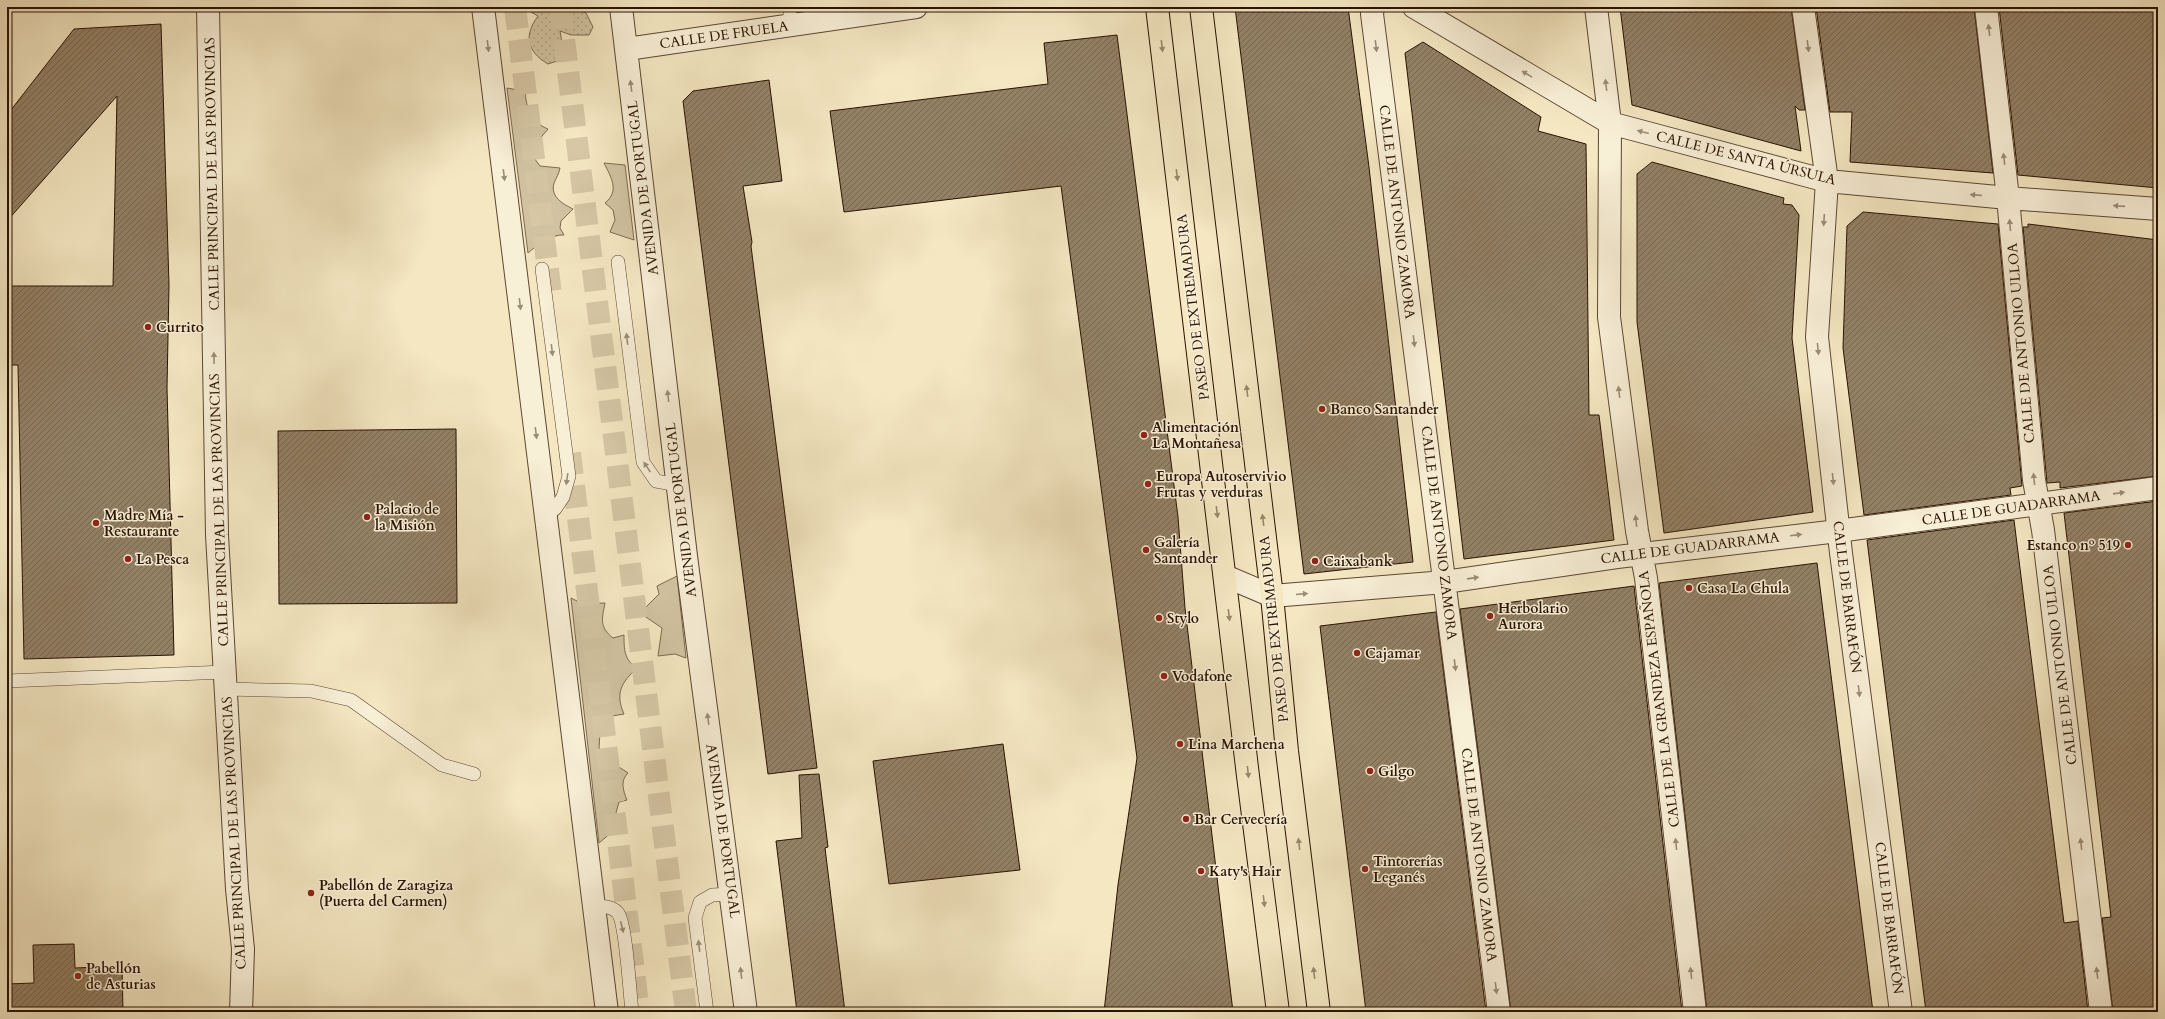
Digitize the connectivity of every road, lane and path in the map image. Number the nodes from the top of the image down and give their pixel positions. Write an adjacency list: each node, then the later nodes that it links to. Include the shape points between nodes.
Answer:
1 (208, 7): 30 (street, CALLE PRINCIPAL DE LAS PROVINCIAS, one-way to 1, via 217,535)
2 (483, 7): 23 (street, one-way to 23)
3 (622, 7): 13 (street, AVENIDA DE PORTUGAL)
4 (916, 7): 12 (street, CALLE DE FRUELA)
5 (1157, 7): 26 (main road, PASEO DE EXTREMADURA, one-way to 26)
6 (1201, 7): 28 (main road, PASEO DE EXTREMADURA, one-way to 6)
7 (1373, 7): 27 (street, CALLE DE ANTONIO ZAMORA, one-way to 27)
8 (1414, 7): 14 (street, CALLE DE SANTA ÚRSULA, one-way to 8)
9 (1596, 7): 14 (street, CALLE DE LA GRANDEZA ESPAÑOLA, one-way to 9)
10 (1803, 7): 15 (street, CALLE DE BARRAFÓN, one-way to 15)
11 (1986, 7): 16 (street, CALLE DE ANTONIO ULLOA, one-way to 11)
12 (790, 16): 13 (street, CALLE DE FRUELA)
13 (627, 49): 20 (street, AVENIDA DE PORTUGAL, one-way to 13)
14 (1610, 123): 15 (street, CALLE DE SANTA ÚRSULA, one-way to 14); 25 (street, CALLE DE LA GRANDEZA ESPAÑOLA, one-way to 14, via 1609,317)
15 (1827, 181): 16 (street, CALLE DE SANTA ÚRSULA, one-way to 15); 24 (street, CALLE DE BARRAFÓN, one-way to 24, via 1817,337)
16 (2008, 198): 17 (street, CALLE DE SANTA ÚRSULA, one-way to 16); 22 (street, CALLE DE ANTONIO ULLOA, one-way to 16)
17 (2158, 209)
18 (618, 262): 20 (lane, one-way to 18, via 656,480 643,462)
19 (542, 269): 23 (lane, one-way to 23, via 569,476 563,497 555,509)
20 (678, 485): 32 (street, AVENIDA DE PORTUGAL, one-way to 20)
21 (2158, 488): 22 (street, CALLE DE GUADARRAMA, one-way to 21)
22 (2037, 504): 24 (street, CALLE DE GUADARRAMA); 44 (street, CALLE DE ANTONIO ULLOA, one-way to 22, via 2043,530)
23 (546, 511): 33 (street)
24 (1838, 531): 25 (street, CALLE DE GUADARRAMA, one-way to 24); 43 (street, CALLE DE BARRAFÓN, one-way to 43)
25 (1642, 555): 27 (street, CALLE DE GUADARRAMA, one-way to 25); 42 (street, CALLE DE LA GRANDEZA ESPAÑOLA, one-way to 25)
26 (1225, 576): 28 (street, CALLE DE GUADARRAMA); 39 (main road, PASEO DE EXTREMADURA, one-way to 39)
27 (1445, 582): 28 (street, CALLE DE GUADARRAMA, one-way to 27); 41 (street, CALLE DE ANTONIO ZAMORA, one-way to 41)
28 (1272, 596): 40 (main road, PASEO DE EXTREMADURA, one-way to 28)
29 (7, 681): 30 (lane)
30 (225, 681): 31 (lane, via 311,691 352,700 442,765); 34 (street, CALLE PRINCIPAL DE LAS PROVINCIAS, via 243,949)
31 (474, 774)
32 (732, 894): 37 (lane, one-way to 32, via 695,918 700,902 712,896); 38 (street, AVENIDA DE PORTUGAL, one-way to 32)
33 (594, 906): 35 (street); 36 (lane, one-way to 36, via 609,908 618,913 622,927)
34 (240, 1012)
35 (607, 1012)
36 (632, 1012)
37 (707, 1012)
38 (746, 1012)
39 (1278, 1012)
40 (1319, 1012)
41 (1499, 1012)
42 (1695, 1012)
43 (1901, 1012)
44 (2101, 1012)

